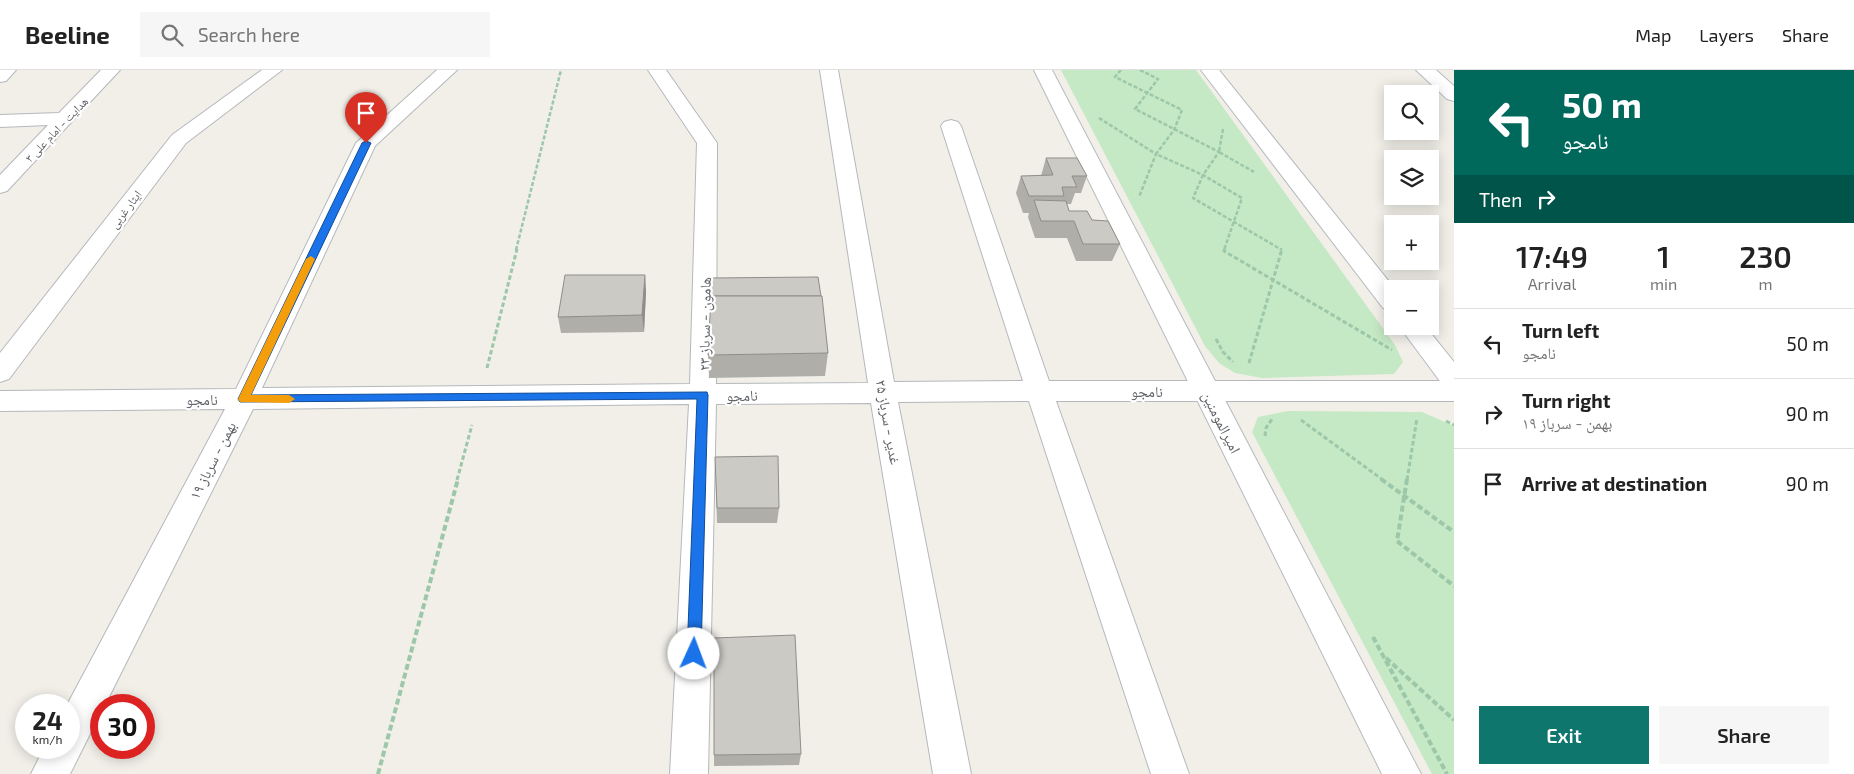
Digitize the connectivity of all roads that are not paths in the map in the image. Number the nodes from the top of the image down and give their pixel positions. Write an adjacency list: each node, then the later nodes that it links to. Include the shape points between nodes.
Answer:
1 (7, 70): 10 (street)
2 (111, 70): 12 (street, هدایت - امام علی ۳)
3 (273, 70): 18 (street, ایثار غربی, via 179,139)
4 (448, 70): 25 (street, بهمن - سرباز ۱۹, via 366,143)
5 (657, 70): 24 (street, هامون - سرباز ۲۳, via 707,143)
6 (829, 70): 23 (street, غدیر - سرباز ۲۵)
7 (1043, 70): 21 (street, امیرالمومنین)
8 (1210, 70): 16 (street)
9 (1425, 70): 11 (street)
10 (0, 77)
11 (1454, 95)
12 (66, 119): 13 (street); 15 (street, هدایت - امام علی ۳)
13 (0, 121)
14 (951, 126): 20 (street)
15 (0, 187)
16 (1384, 292)
17 (1418, 335): 19 (street)
18 (0, 372)
19 (1454, 381)
20 (1039, 391): 21 (street, نامجو); 23 (street, نامجو); 32 (street)
21 (1206, 391): 22 (street, نامجو); 33 (street, امیرالمومنین)
22 (1454, 391)
23 (883, 394): 24 (street, نامجو); 31 (street, غدیر - سرباز ۲۵)
24 (703, 395): 25 (street, نامجو); 30 (street, هامون - سرباز ۲۳)
25 (244, 399): 26 (street, نامجو); 27 (street, بهمن - سرباز ۱۹)
26 (0, 401)
27 (80, 717)
28 (58, 759): 29 (street)
29 (50, 774)
30 (690, 774)
31 (952, 774)
32 (1170, 774)
33 (1402, 774)

